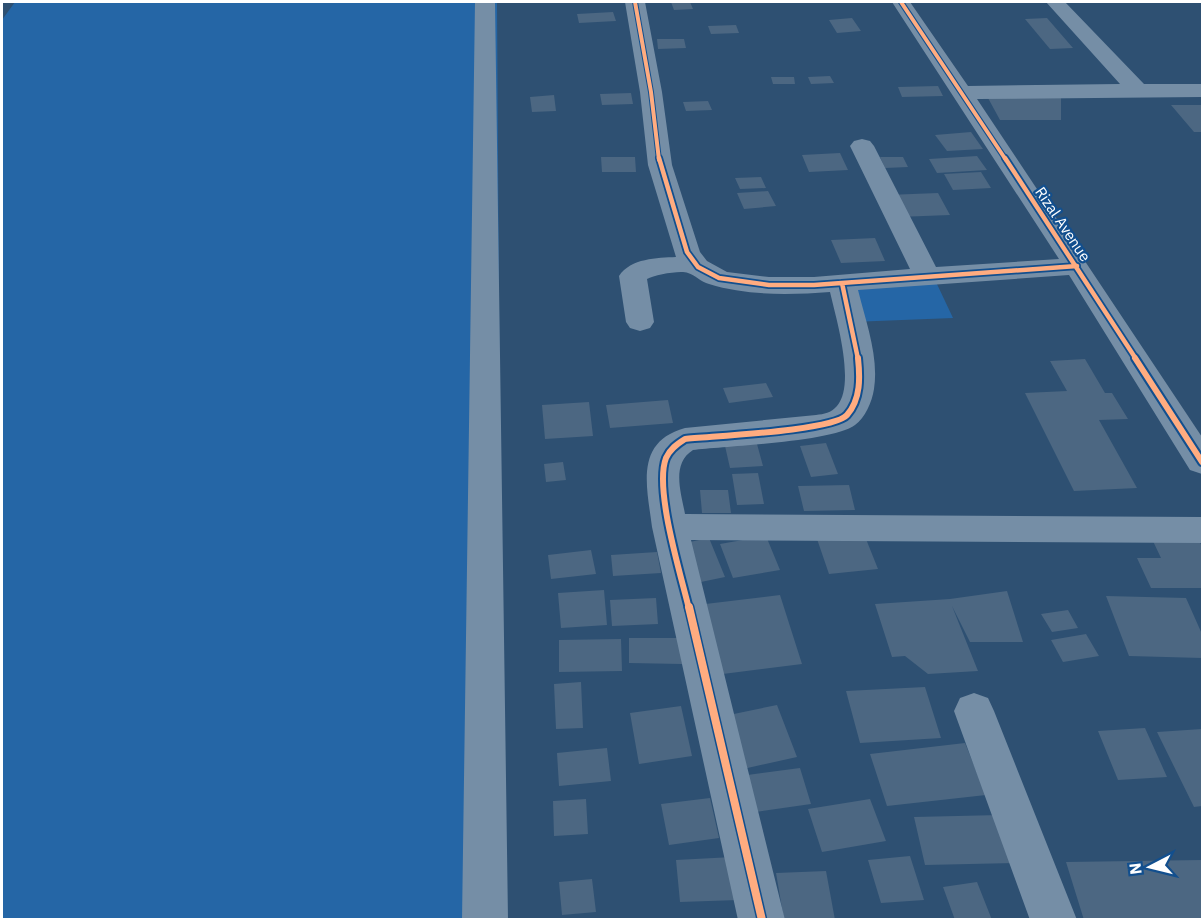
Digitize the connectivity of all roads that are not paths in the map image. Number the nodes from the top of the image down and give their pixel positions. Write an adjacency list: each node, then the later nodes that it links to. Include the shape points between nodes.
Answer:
1 (485, 2): 18 (street)
2 (635, 2): 9 (street, via 660,165)
3 (901, 2): 7 (street, Rizal Avenue)
4 (1055, 2): 6 (street)
5 (1203, 90): 6 (street)
6 (1138, 91): 7 (street)
7 (962, 93): 10 (street, Rizal Avenue)
8 (862, 146): 11 (street)
9 (693, 264): 12 (street, via 727,280); 13 (street, via 651,267 633,276)
10 (1077, 266): 11 (street); 14 (street, Rizal Avenue)
11 (927, 276): 12 (street)
12 (842, 283): 15 (street, via 858,354 859,397 853,409 837,422 700,437 673,445 661,464)
13 (640, 322)
14 (1203, 462)
15 (670, 527): 16 (street); 19 (street)
16 (1203, 530)
17 (974, 711): 20 (street)
18 (485, 920)
19 (762, 920)
20 (1054, 920)

